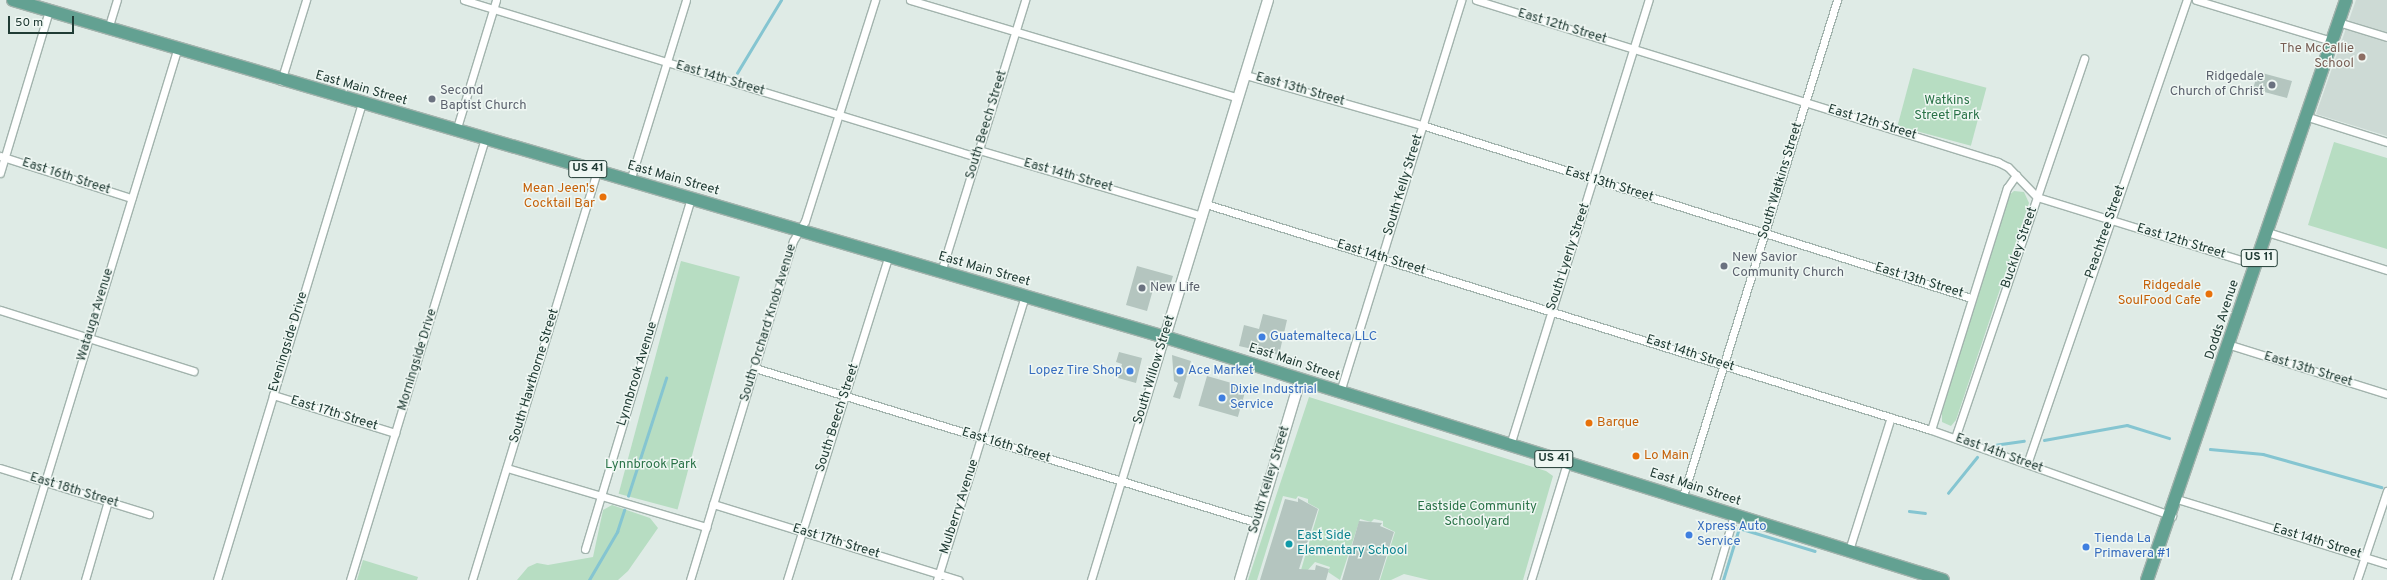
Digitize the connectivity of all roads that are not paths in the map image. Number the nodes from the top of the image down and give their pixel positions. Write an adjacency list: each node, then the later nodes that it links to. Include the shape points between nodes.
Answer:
1 (12, 0): 19 (main road, East Main Street / US 41)
2 (117, 0): 21 (street)
3 (306, 0): 30 (street)
4 (464, 0): 18 (street, East 14th Street)
5 (496, 0): 18 (street)
6 (686, 0): 28 (street)
7 (875, 0): 34 (street, South Orchard Knob Avenue)
8 (910, 0): 22 (street)
9 (1025, 0): 22 (street, South Beech Street)
10 (1268, 0): 29 (main road, South Willow Street)
11 (1461, 0): 36 (street, South Kelly Street)
12 (1476, 0): 25 (street, East 12th Street)
13 (1649, 0): 25 (street, South Lyerly Street)
14 (1837, 0): 32 (street, South Watkins Street)
15 (2187, 0): 52 (street, Peachtree Street)
16 (2196, 0): 24 (street)
17 (2346, 0): 20 (main road, Dodds Avenue / US 11)
18 (494, 9): 28 (street, East 14th Street); 37 (street)
19 (49, 11): 21 (main road, East Main Street / US 41); 41 (street)
20 (2338, 22): 23 (street); 24 (main road, Dodds Avenue / US 11)
21 (108, 29): 26 (main road, East Main Street / US 41)
22 (1015, 32): 31 (street); 40 (street, South Beech Street)
23 (2387, 37)
24 (2332, 41): 35 (main road, Dodds Avenue / US 11)
25 (1634, 49): 32 (street, East 12th Street); 45 (street, South Lyerly Street)
26 (177, 50): 30 (main road, East Main Street / US 41); 48 (street, Watauga Avenue)
27 (2084, 58): 47 (street, Buckley Street)
28 (667, 62): 34 (street, East 14th Street); 46 (street)
29 (1246, 75): 31 (main road, South Willow Street); 36 (street, East 13th Street)
30 (281, 81): 33 (main road, East Main Street / US 41)
31 (1238, 98): 50 (main road, South Willow Street)
32 (1805, 102): 44 (street, East 12th Street, via 1998,162); 55 (street, South Watkins Street)
33 (362, 104): 37 (main road, East Main Street / US 41); 74 (street, Eveningside Drive)
34 (838, 115): 40 (street, East 14th Street); 53 (street, South Orchard Knob Avenue)
35 (2308, 117): 39 (street); 54 (main road, Dodds Avenue / US 11)
36 (1422, 125): 45 (street, East 13th Street); 57 (street, South Kelly Street)
37 (456, 131): 38 (main road, East Main Street / US 41)
38 (485, 139): 42 (main road, East Main Street / US 41); 78 (street, Morningside Drive)
39 (2387, 142)
40 (978, 154): 51 (street, East 14th Street); 60 (street, South Beech Street)
41 (2, 157): 43 (street); 48 (street, East 16th Street)
42 (597, 172): 46 (main road, East Main Street / US 41); 85 (street, South Hawthorne Street)
43 (0, 173)
44 (2016, 175): 47 (street, East 12th Street); 62 (street, via 2006,188)
45 (1593, 181): 55 (street, East 13th Street); 64 (street, South Lyerly Street)
46 (630, 182): 49 (main road, East Main Street / US 41)
47 (2037, 197): 52 (street, East 12th Street); 80 (street, Buckley Street)
48 (131, 198): 66 (street, Watauga Avenue)
49 (691, 199): 53 (main road, East Main Street / US 41); 89 (street, Lynnbrook Avenue)
50 (1206, 204): 51 (main road, South Willow Street); 57 (street, East 14th Street)
51 (1202, 216): 65 (main road, South Willow Street)
52 (2109, 220): 58 (street, East 12th Street); 83 (street, Peachtree Street)
53 (799, 230): 56 (main road, East Main Street / US 41); 69 (street, South Orchard Knob Avenue)
54 (2267, 232): 58 (main road, Dodds Avenue / US 11); 59 (street)
55 (1764, 233): 62 (street, East 13th Street); 68 (street, South Watkins Street)
56 (888, 257): 60 (main road, East Main Street / US 41); 75 (street, South Beech Street)
57 (1381, 258): 64 (street, East 14th Street); 72 (street, South Kelly Street)
58 (2256, 265): 67 (main road, Dodds Avenue / US 11)
59 (2387, 270)
60 (941, 272): 61 (main road, East Main Street / US 41)
61 (1026, 296): 65 (main road, East Main Street / US 41); 79 (street, Mulberry Avenue)
62 (1971, 298): 77 (street)
63 (0, 310): 66 (street)
64 (1552, 312): 68 (street, East 14th Street); 81 (street, South Lyerly Street)
65 (1165, 337): 71 (main road, East Main Street / US 41); 87 (street, South Willow Street)
66 (89, 338): 70 (street); 86 (street, Watauga Avenue)
67 (2230, 345): 73 (street, East 13th Street); 90 (main road, Dodds Avenue / US 11)
68 (1723, 365): 76 (street, East 14th Street); 91 (street, South Watkins Street)
69 (755, 368): 75 (street, East 16th Street); 93 (street, South Orchard Knob Avenue)
70 (194, 371)
71 (1300, 380): 72 (main road, East Main Street / US 41); 97 (main road, South Kelley Street)
72 (1340, 392): 81 (main road, East Main Street / US 41)
73 (2387, 394)
74 (273, 395): 78 (street, East 17th Street); 107 (street, Eveningside Drive)
75 (845, 396): 79 (street, East 16th Street); 99 (street, South Beech Street)
76 (1891, 417): 77 (street, East 14th Street); 101 (street)
77 (1930, 430): 80 (street, East 14th Street)
78 (395, 433): 108 (street, Morningside Drive)
79 (982, 438): 87 (street, East 16th Street); 104 (street, Mulberry Avenue)
80 (1955, 438): 83 (street, East 14th Street)
81 (1510, 445): 82 (main road, East Main Street / US 41)
82 (1567, 463): 91 (main road, East Main Street / US 41); 115 (street)
83 (2027, 464): 96 (street, East 14th Street)
84 (0, 468): 86 (street, East 18th Street)
85 (506, 468): 89 (street); 109 (street, South Hawthorne Street)
86 (45, 481): 92 (street, East 18th Street); 105 (street, Watauga Avenue)
87 (1122, 481): 97 (street, East 16th Street); 113 (street, South Willow Street)
88 (2387, 491): 102 (street)
89 (602, 495): 98 (street); 100 (street, Lynnbrook Avenue)
90 (2177, 498): 96 (main road, Dodds Avenue / US 11); 102 (street, East 14th Street)
91 (1682, 499): 95 (main road, East Main Street / US 41)
92 (108, 501): 94 (street, East 18th Street); 106 (street)
93 (713, 504): 98 (street, South Orchard Knob Avenue); 99 (street, East 17th Street)
94 (149, 514)
95 (1734, 515): 101 (main road, East Main Street / US 41); 116 (street)
96 (2172, 516): 118 (main road, Dodds Avenue / US 11)
97 (1258, 523): 114 (main road, South Kelley Street)
98 (706, 527): 110 (street, South Orchard Knob Avenue)
99 (802, 531): 104 (street, East 17th Street); 111 (street, South Beech Street)
100 (585, 549)
101 (1849, 550): 117 (main road, East Main Street / US 41)
102 (2366, 557): 103 (street, East 14th Street); 119 (street)
103 (2387, 564)
104 (938, 577): 112 (street, East 17th Street)
105 (15, 580)
106 (85, 580)
107 (217, 580)
108 (350, 580)
109 (472, 580)
110 (690, 580)
111 (788, 580)
112 (958, 580)
113 (1091, 580)
114 (1240, 580)
115 (1531, 580)
116 (1715, 580)
117 (1943, 580)
118 (2147, 580)
119 (2357, 580)

